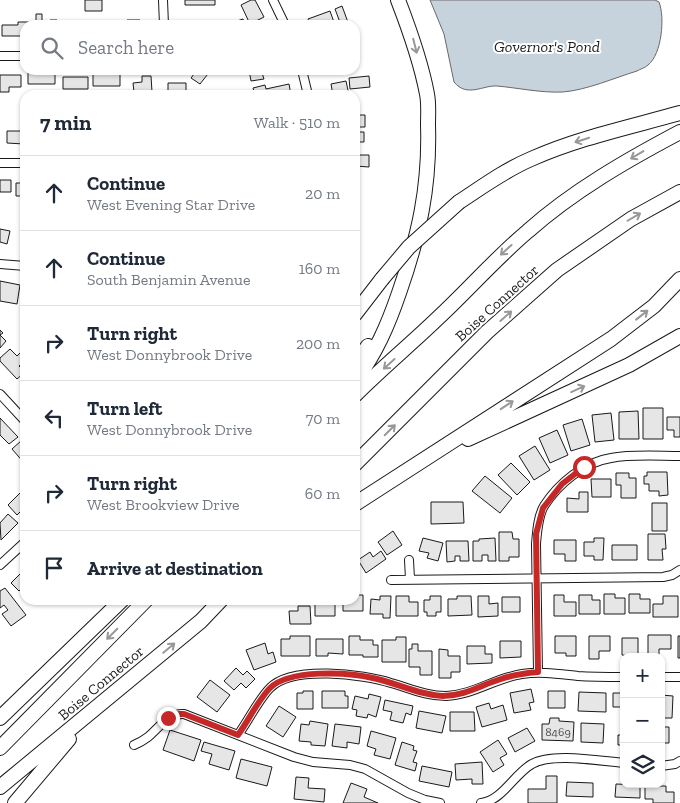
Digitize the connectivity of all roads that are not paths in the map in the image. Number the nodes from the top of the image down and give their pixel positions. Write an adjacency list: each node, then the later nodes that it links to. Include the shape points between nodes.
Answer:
1 (164, 0): 4 (street)
2 (273, 0): 5 (street)
3 (398, 0): 17 (highway, one-way to 17, via 413,38 427,96 429,156 422,215)
4 (164, 20)
5 (283, 20)
6 (0, 56): 7 (street)
7 (20, 56)
8 (303, 75): 9 (street)
9 (307, 90)
10 (680, 113): 19 (highway, one-way to 19, bridge, via 583,140 530,159 491,181 458,202 409,247)
11 (680, 132): 23 (highway, Boise Connector, one-way to 23, via 620,165 529,229)
12 (0, 163): 13 (street)
13 (20, 163)
14 (680, 192): 27 (highway, Boise Connector, one-way to 14, via 487,332 558,270 631,219)
15 (0, 264): 16 (street)
16 (20, 266)
17 (406, 273): 21 (highway, via 380,326); 22 (highway, via 387,329)
18 (680, 279): 28 (highway, one-way to 18, via 611,339 654,306)
19 (360, 308)
20 (680, 336): 28 (highway, one-way to 20, via 629,365)
21 (360, 357)
22 (360, 375)
23 (360, 390)
24 (0, 394): 25 (street)
25 (20, 416)
26 (680, 456): 34 (street, via 610,458 584,467 562,484 543,508 536,534)
27 (360, 459)
28 (422, 460): 29 (highway)
29 (360, 501)
30 (20, 547): 32 (street)
31 (410, 560): 36 (street)
32 (0, 565)
33 (680, 570): 34 (street, via 663,577)
34 (536, 578): 36 (street); 43 (street)
35 (390, 580): 36 (street)
36 (410, 580)
37 (104, 605): 48 (highway)
38 (117, 605): 48 (highway)
39 (141, 605): 51 (highway, Boise Connector, one-way to 51)
40 (216, 605): 42 (highway, Boise Connector)
41 (222, 605): 42 (highway)
42 (201, 621): 47 (highway, Boise Connector, one-way to 42)
43 (538, 672): 44 (street); 49 (street, via 520,674 446,696 426,694 365,676 296,675 270,688)
44 (620, 677)
45 (665, 677): 46 (street)
46 (680, 677)
47 (91, 713): 55 (highway, Boise Connector); 56 (highway)
48 (0, 718)
49 (238, 735): 50 (street, via 178,714); 57 (street, via 294,757 365,769 408,793)
50 (134, 745)
51 (0, 748)
52 (680, 761): 54 (street)
53 (620, 763): 58 (street, via 542,759 531,764 504,790)
54 (665, 765)
55 (0, 787)
56 (15, 803)
57 (440, 803)
58 (481, 803)

